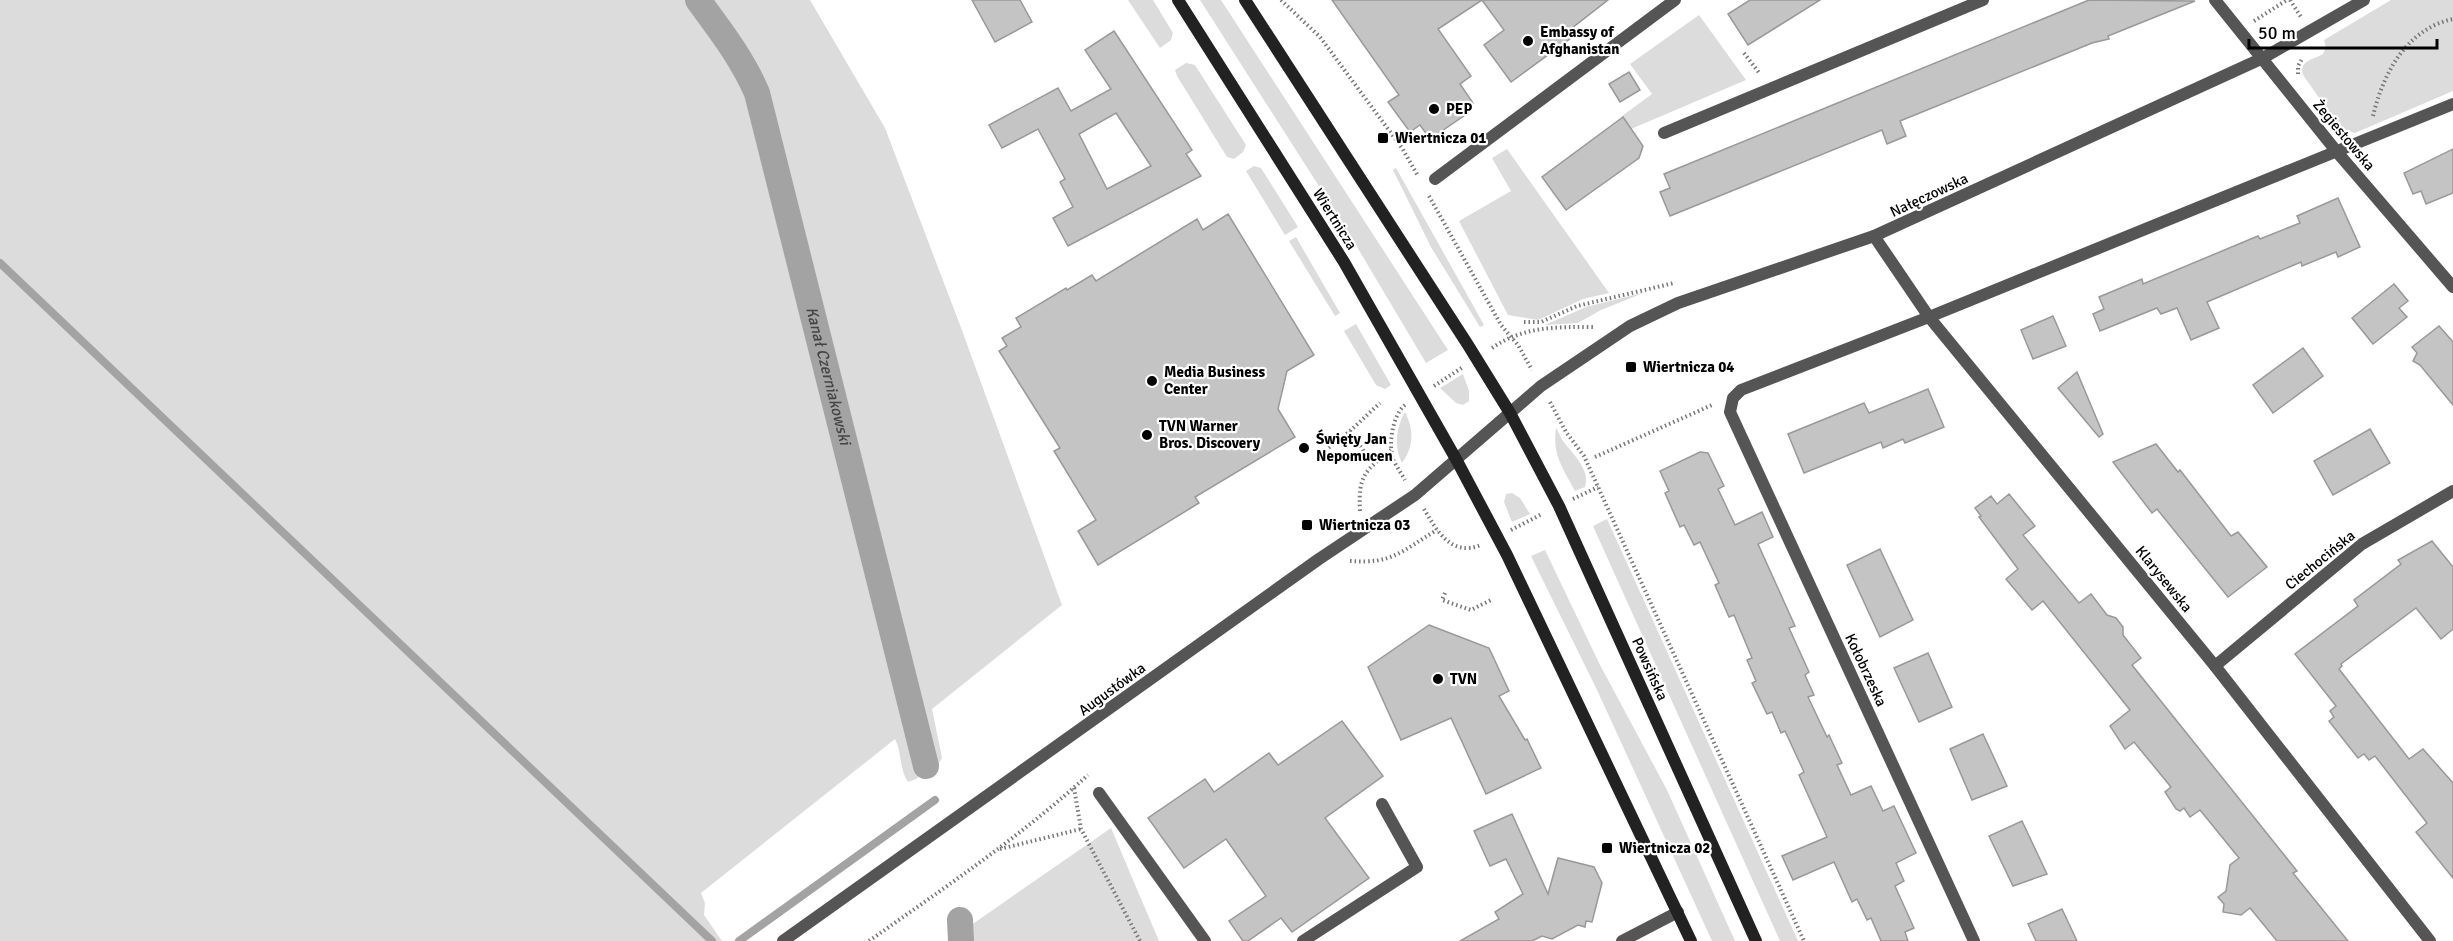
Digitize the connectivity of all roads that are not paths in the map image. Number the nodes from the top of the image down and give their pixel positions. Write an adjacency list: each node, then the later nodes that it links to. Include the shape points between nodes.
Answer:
1 (1178, 0): 16 (main road, Wiertnicza, via 1344,262)
2 (1245, 0): 15 (main road)
3 (1676, 0): 11 (street)
4 (1983, 0): 9 (street)
5 (2215, 0): 7 (street, Żegiestowska)
6 (2364, 0): 7 (street, Nałęczowska)
7 (2263, 58): 10 (street, Żegiestowska); 12 (street, Nałęczowska)
8 (2453, 104): 10 (street)
9 (1664, 133)
10 (2337, 152): 13 (street, Żegiestowska); 14 (street)
11 (1435, 179)
12 (1874, 236): 14 (street, Klarysewska); 15 (street, Nałęczowska, via 1653,314 1556,375)
13 (2453, 287)
14 (1929, 317): 18 (street, Klarysewska); 28 (street, Kołobrzeska, via 1741,390 1733,398 1730,412)
15 (1510, 413): 16 (street, Nałęczowska); 27 (main road, Powsińska, via 1559,506)
16 (1456, 459): 21 (main road, via 1507,555); 22 (street, Augustówka, via 1415,495 1319,559)
17 (2453, 491): 18 (street, Ciechocińska, via 2362,544)
18 (2215, 666): 29 (street, Klarysewska)
19 (1100, 793): 23 (street)
20 (1382, 804): 24 (street, via 1417,867)
21 (1678, 912): 25 (street); 26 (main road)
22 (783, 941)
23 (1205, 941)
24 (1304, 941)
25 (1622, 941)
26 (1691, 941)
27 (1756, 941)
28 (1974, 941)
29 (2430, 941)

